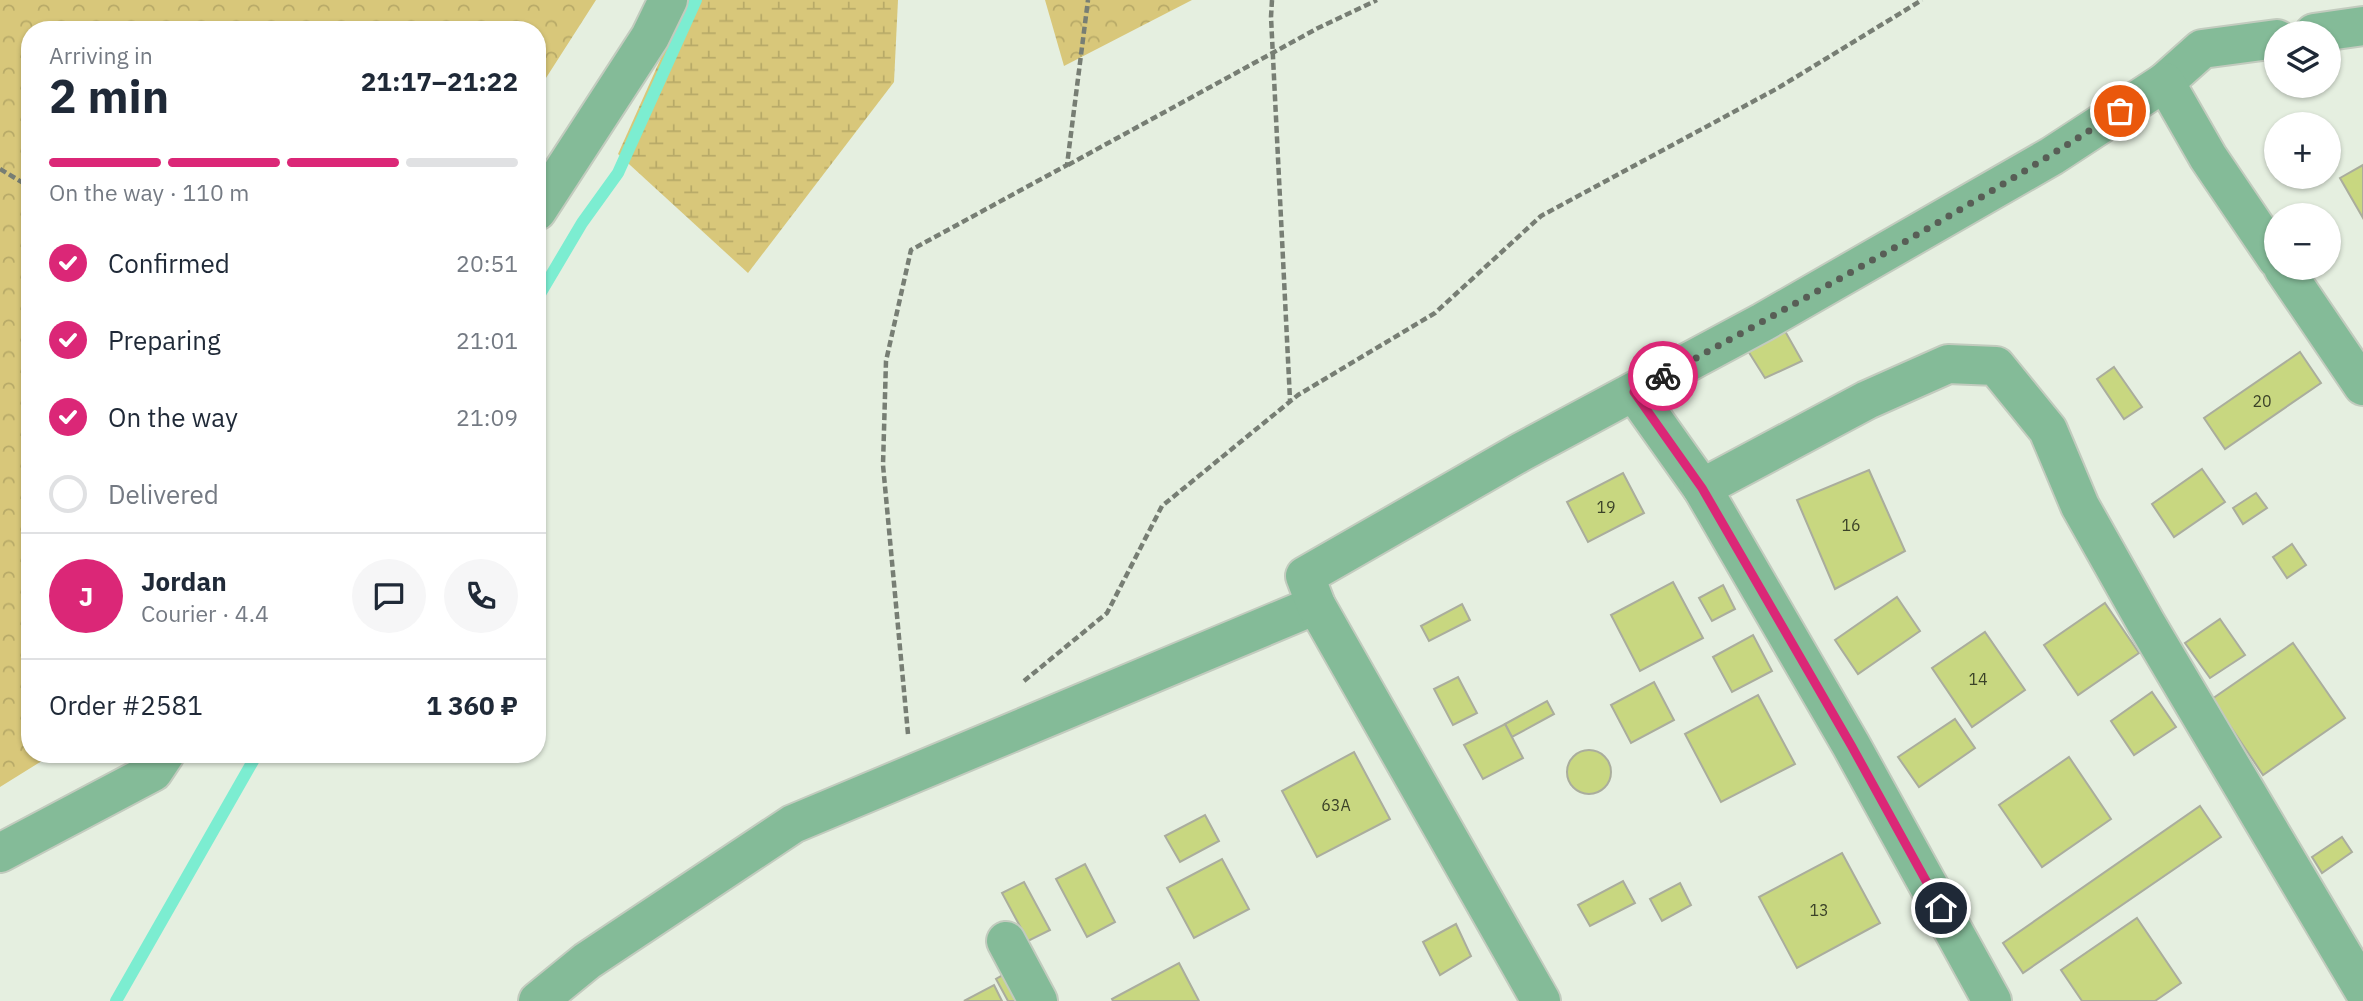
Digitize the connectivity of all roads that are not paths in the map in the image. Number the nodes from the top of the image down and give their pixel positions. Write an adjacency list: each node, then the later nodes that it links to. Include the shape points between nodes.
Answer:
1 (668, 0): 6 (street, via 650,37)
2 (2363, 26): 3 (street)
3 (2341, 29)
4 (2264, 41): 5 (street, via 2202,49)
5 (2165, 82): 7 (street, via 2208,158); 10 (street, via 2052,156)
6 (546, 197)
7 (2264, 239)
8 (2291, 280): 9 (street)
9 (2363, 386)
10 (1634, 392): 11 (street); 12 (street, via 1305,576)
11 (1702, 488): 16 (street, via 1867,400 1948,364 1996,366 2048,430 2080,506 2139,611); 20 (street)
12 (1316, 605): 17 (street, via 793,824 587,961); 19 (street)
13 (159, 763): 14 (street, via 153,772)
14 (0, 853)
15 (1006, 941): 18 (street)
16 (2363, 989)
17 (538, 1001)
18 (1038, 1001)
19 (1541, 1001)
20 (1992, 1001)

